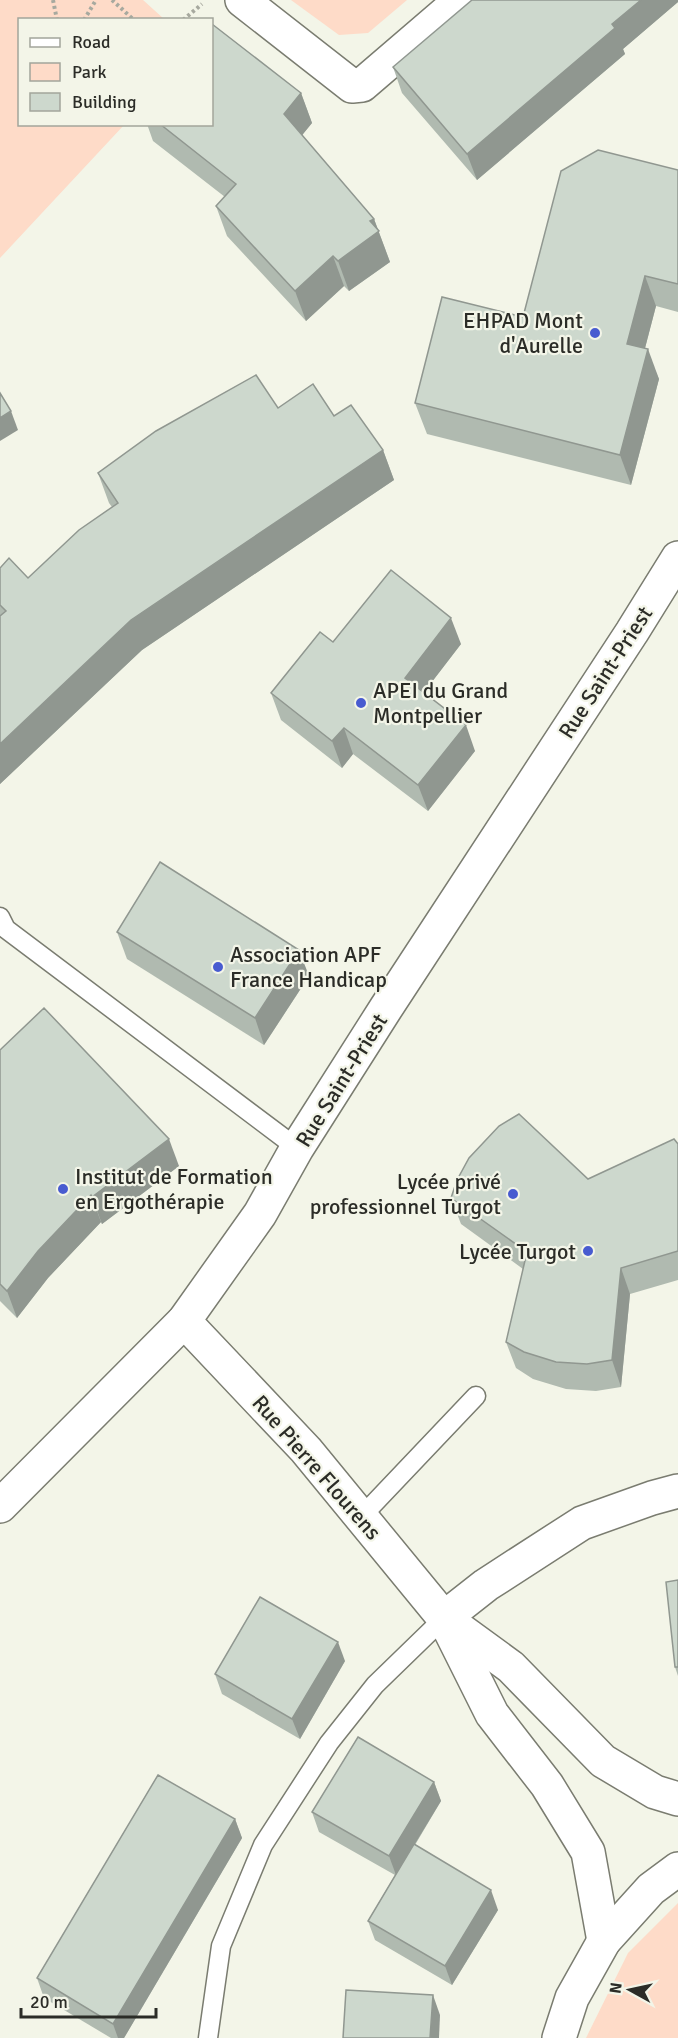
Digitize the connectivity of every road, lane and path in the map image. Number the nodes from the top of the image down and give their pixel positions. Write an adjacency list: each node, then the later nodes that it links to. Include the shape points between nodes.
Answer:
1 (53, 0): 7 (path)
2 (96, 0): 8 (path)
3 (112, 0): 9 (path)
4 (207, 0): 10 (path)
5 (242, 0): 6 (street, via 352,86 362,85)
6 (460, 0)
7 (57, 18)
8 (85, 18)
9 (132, 18)
10 (185, 18)
11 (678, 558): 13 (street, Rue Saint-Priest)
12 (0, 917): 13 (lane, via 6,928)
13 (297, 1148): 14 (street, Rue Saint-Priest, via 260,1214)
14 (184, 1321): 17 (street, Rue Saint-Priest); 18 (street, Rue Pierre Flourens, via 306,1449)
15 (476, 1396): 18 (lane)
16 (678, 1491): 19 (street, via 582,1523)
17 (0, 1506)
18 (362, 1516): 19 (street, Rue Pierre Flourens)
19 (444, 1618): 20 (street, Rue Pierre Flourens, via 511,1667 603,1761); 22 (street, Rue Pierre Flourens, via 492,1714 547,1785 588,1852); 23 (lane, via 375,1685 329,1743 263,1845 221,1946)
20 (678, 1799)
21 (678, 1869): 22 (street, via 651,1889)
22 (604, 1941): 24 (street, via 572,1998)
23 (208, 2038)
24 (559, 2038)

